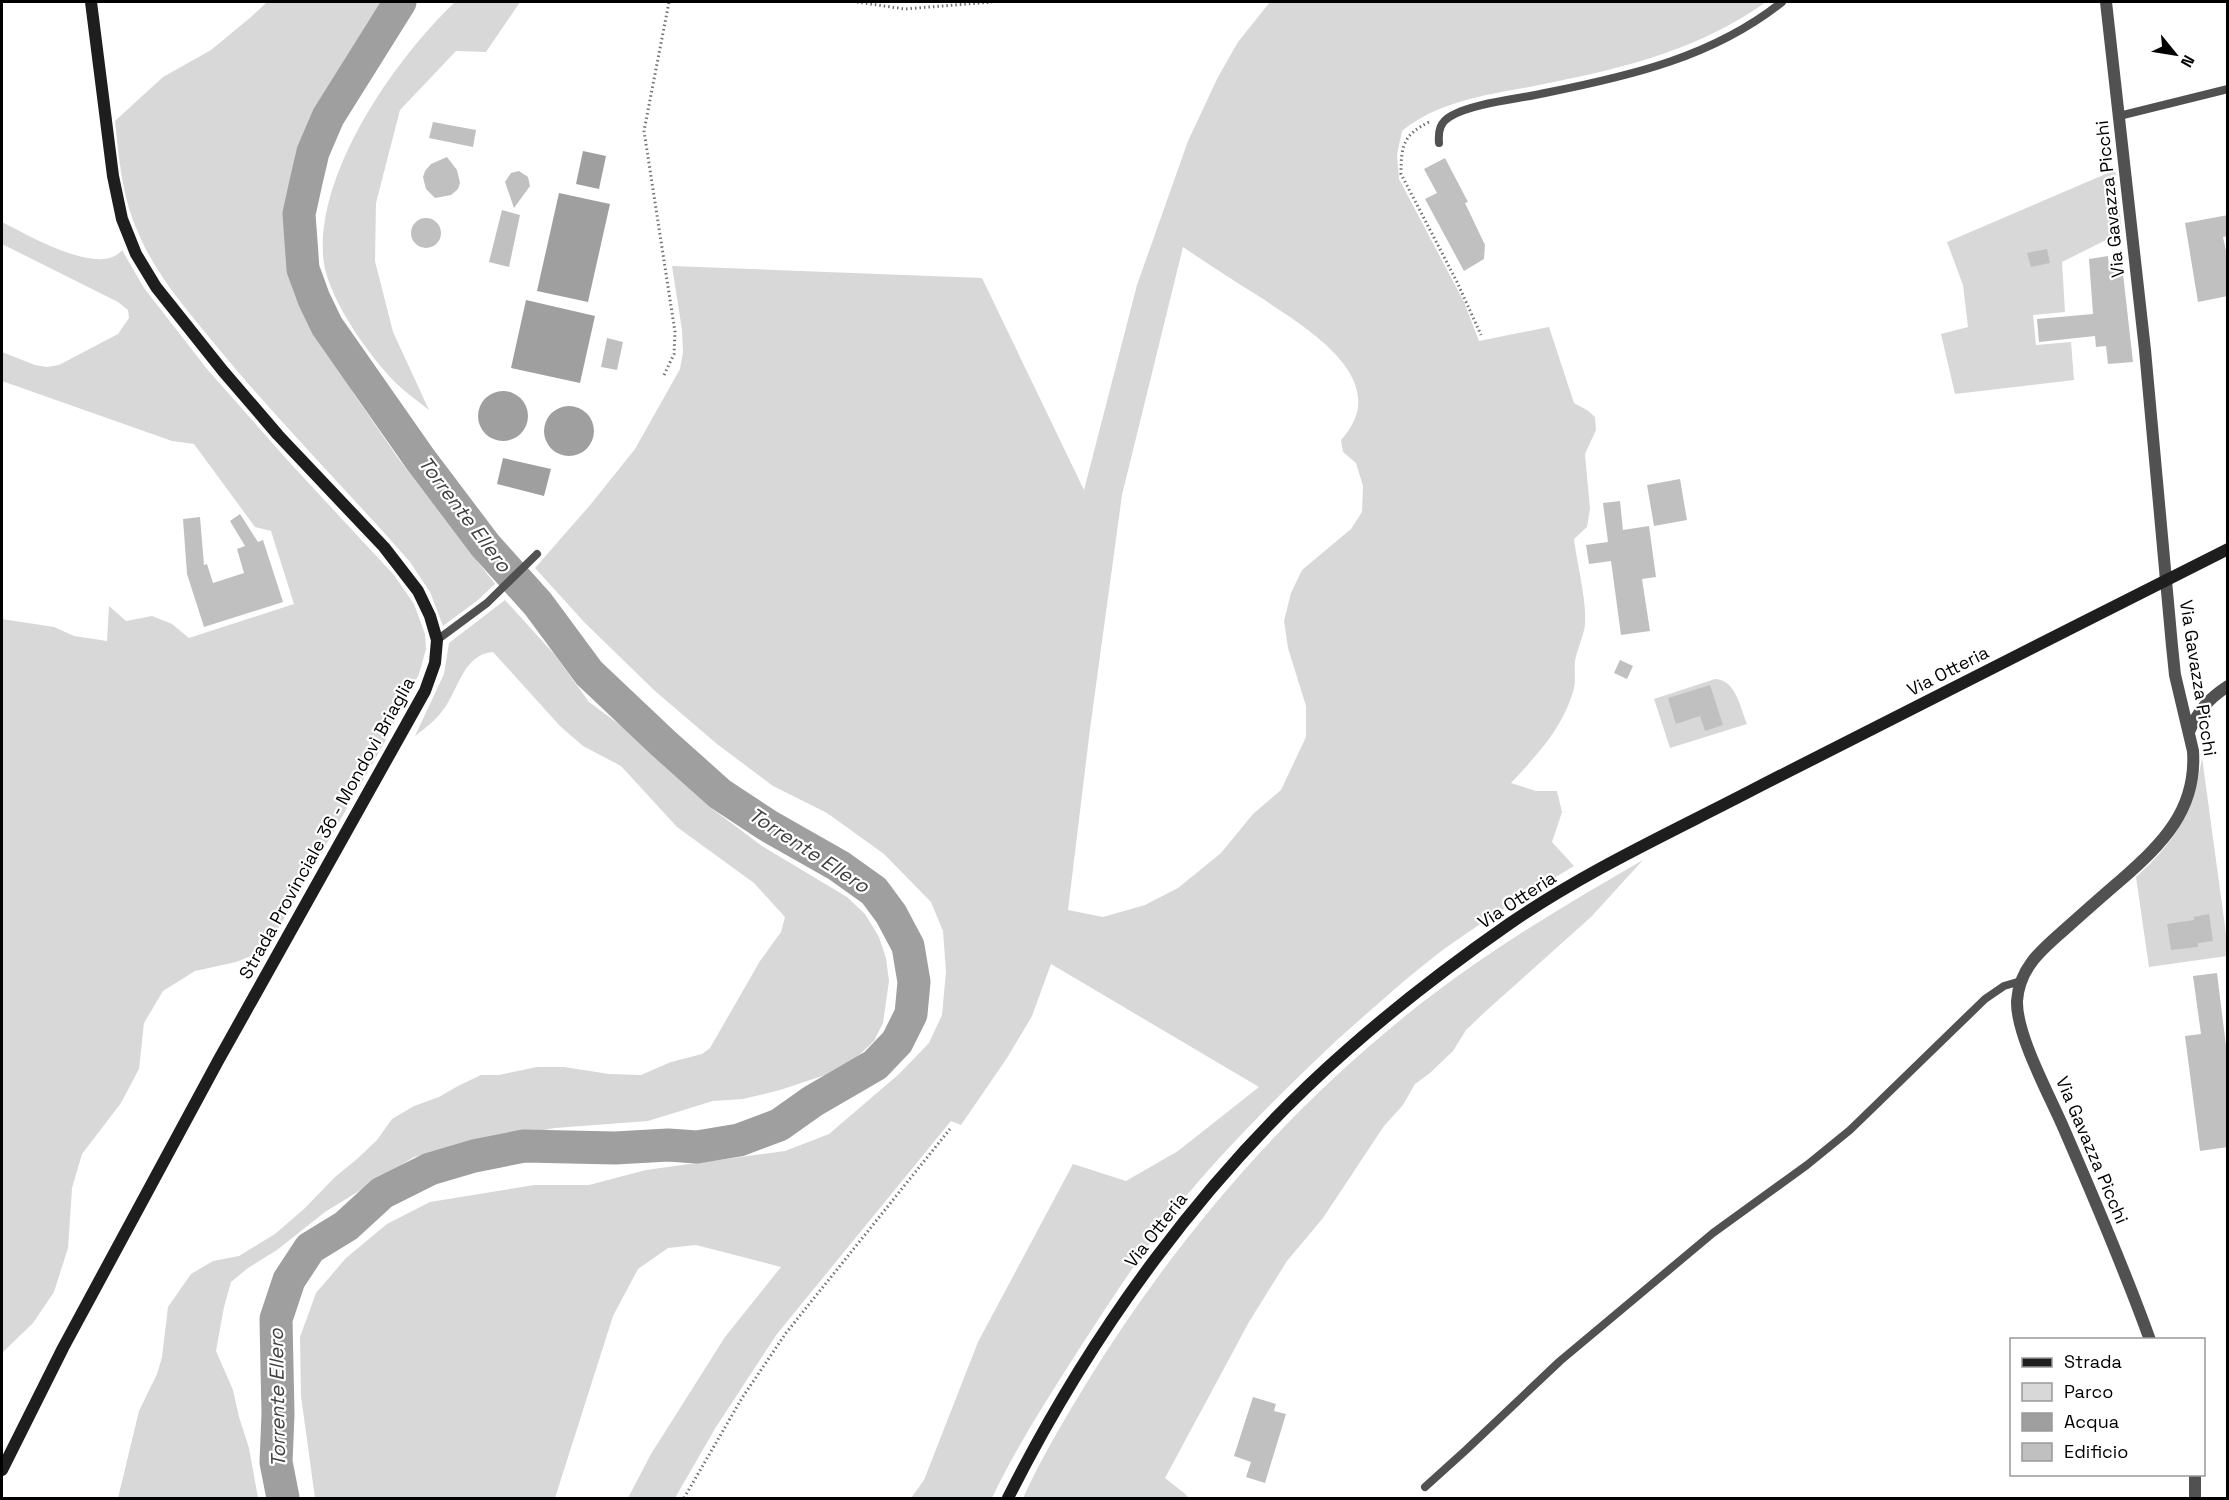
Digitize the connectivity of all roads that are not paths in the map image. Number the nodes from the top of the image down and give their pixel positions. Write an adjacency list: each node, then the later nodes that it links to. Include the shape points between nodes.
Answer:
1 (92, 2): 10 (street, Strada Provinciale 36 - Mondovì Briaglia, via 114,185 136,254 156,287 251,405 399,565 423,600)
2 (1782, 2): 6 (lane, via 1733,36 1687,57 1615,79 1480,106 1451,116 1442,123)
3 (2106, 2): 5 (street, Via Gavazza Picchi)
4 (2228, 89): 5 (lane)
5 (2119, 116): 9 (street, Via Gavazza Picchi)
6 (1439, 143)
7 (2228, 549): 9 (street, Via Otteria)
8 (537, 554): 10 (lane, via 487,603)
9 (2165, 580): 12 (street, Via Gavazza Picchi, via 2175,675); 18 (street, Via Otteria, via 1574,884 1513,922 1406,1001 1300,1094 1182,1224 1117,1312)
10 (437, 640): 15 (street, Strada Provinciale 36 - Mondovì Briaglia, via 435,663 424,691 63,1348)
11 (2228, 686): 12 (street, via 2200,709)
12 (2189, 732): 13 (street, Via Gavazza Picchi, via 2192,775 2170,832 2040,951)
13 (2021, 981): 14 (street, Via Gavazza Picchi, via 2018,1010 2024,1037); 17 (lane, via 2004,986 1986,999 1850,1130 1713,1233 1560,1361)
14 (2149, 1338)
15 (2, 1470)
16 (2195, 1476): 19 (street)
17 (1425, 1487)
18 (1008, 1498)
19 (2195, 1498)

